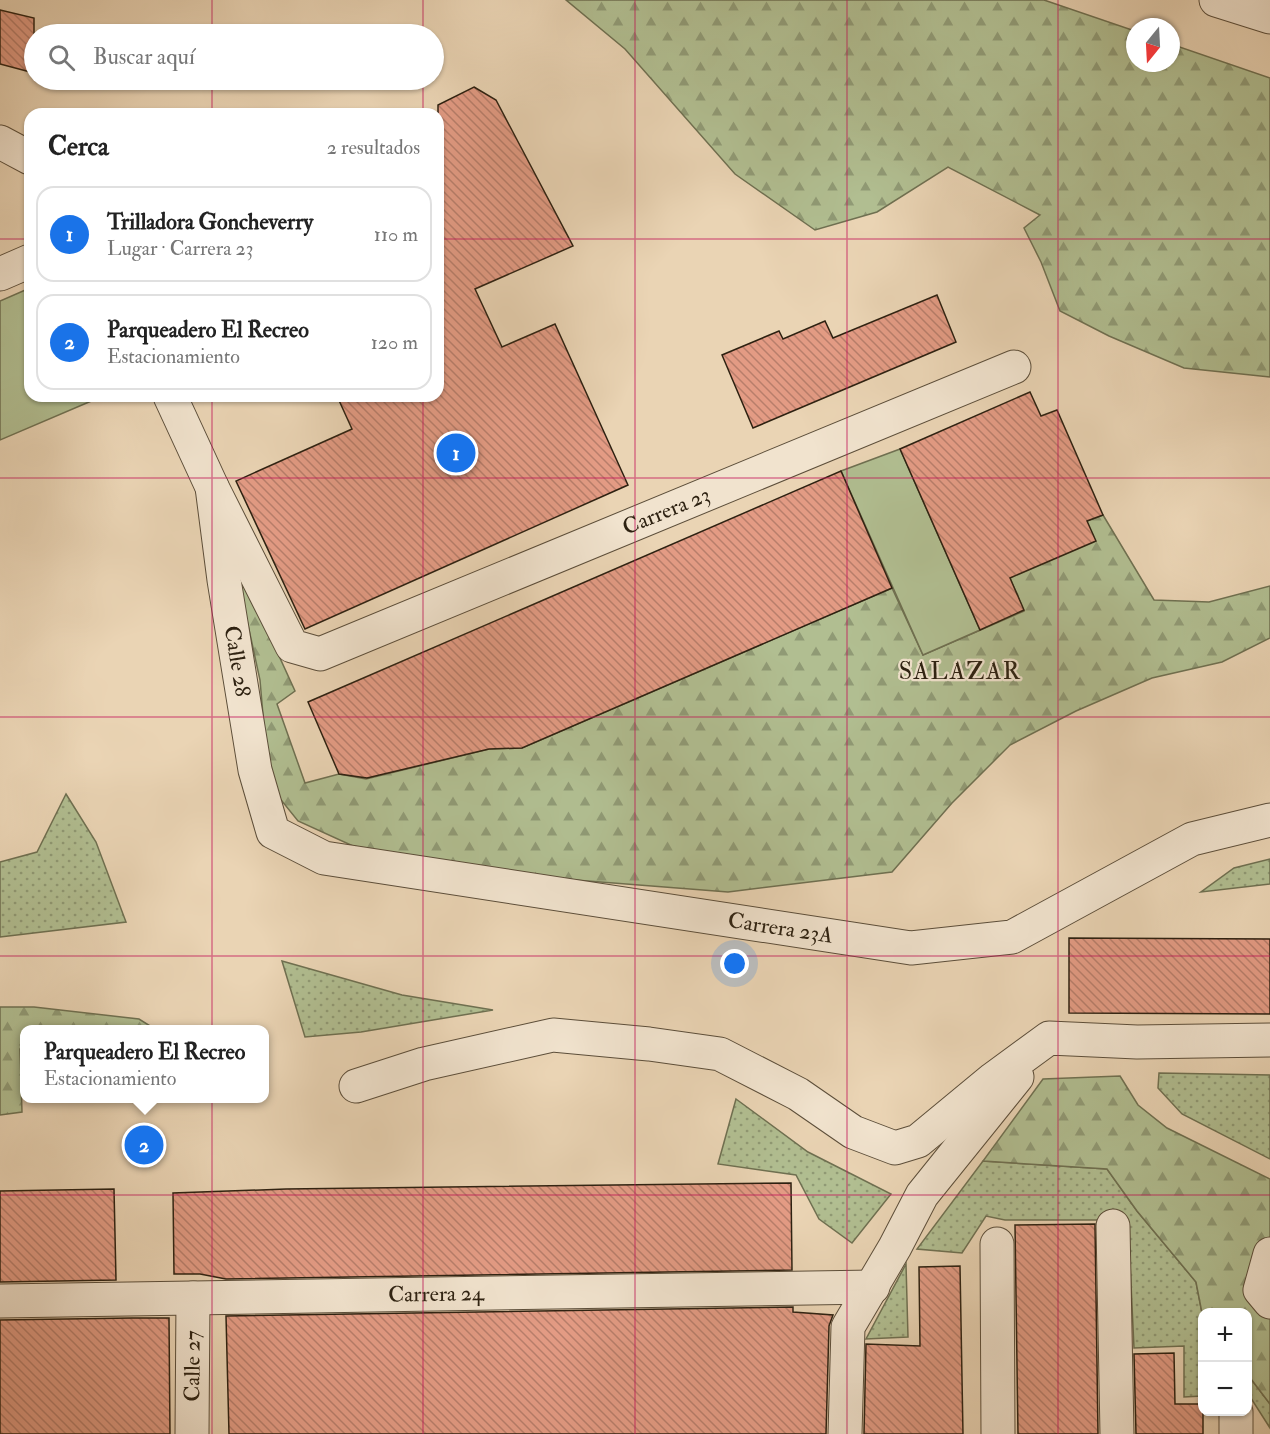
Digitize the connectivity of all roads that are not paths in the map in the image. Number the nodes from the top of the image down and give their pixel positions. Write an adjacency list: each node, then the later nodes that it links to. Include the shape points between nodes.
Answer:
1 (1216, 0): 2 (street)
2 (1270, 17)
3 (0, 142): 4 (street)
4 (24, 155)
5 (24, 264): 6 (street)
6 (0, 274)
7 (1014, 367): 10 (street, Carrera 23)
8 (173, 402): 9 (street, Calle 28)
9 (212, 487): 10 (street, Calle 28, via 292,646); 12 (street, Calle 28, via 255,770)
10 (320, 654)
11 (1270, 820): 12 (street, Carrera 23A, via 1192,839 1012,937 911,948 324,858)
12 (273, 832)
13 (1049, 1038): 14 (street, via 1137,1042); 15 (street, via 918,1141 895,1148 853,1132 798,1095 720,1054 649,1044 553,1035 424,1064); 19 (street, via 922,1195)
14 (1270, 1040)
15 (356, 1086)
16 (1113, 1227): 27 (street)
17 (997, 1244): 26 (street)
18 (1270, 1254): 22 (street, via 1260,1290)
19 (873, 1287): 20 (street, Carrera 24); 25 (street, via 848,1327)
20 (193, 1298): 21 (street, Carrera 24); 24 (street, Calle 27)
21 (0, 1301)
22 (1270, 1302)
23 (1236, 1416): 28 (street)
24 (192, 1434)
25 (845, 1434)
26 (998, 1434)
27 (1117, 1434)
28 (1236, 1434)

